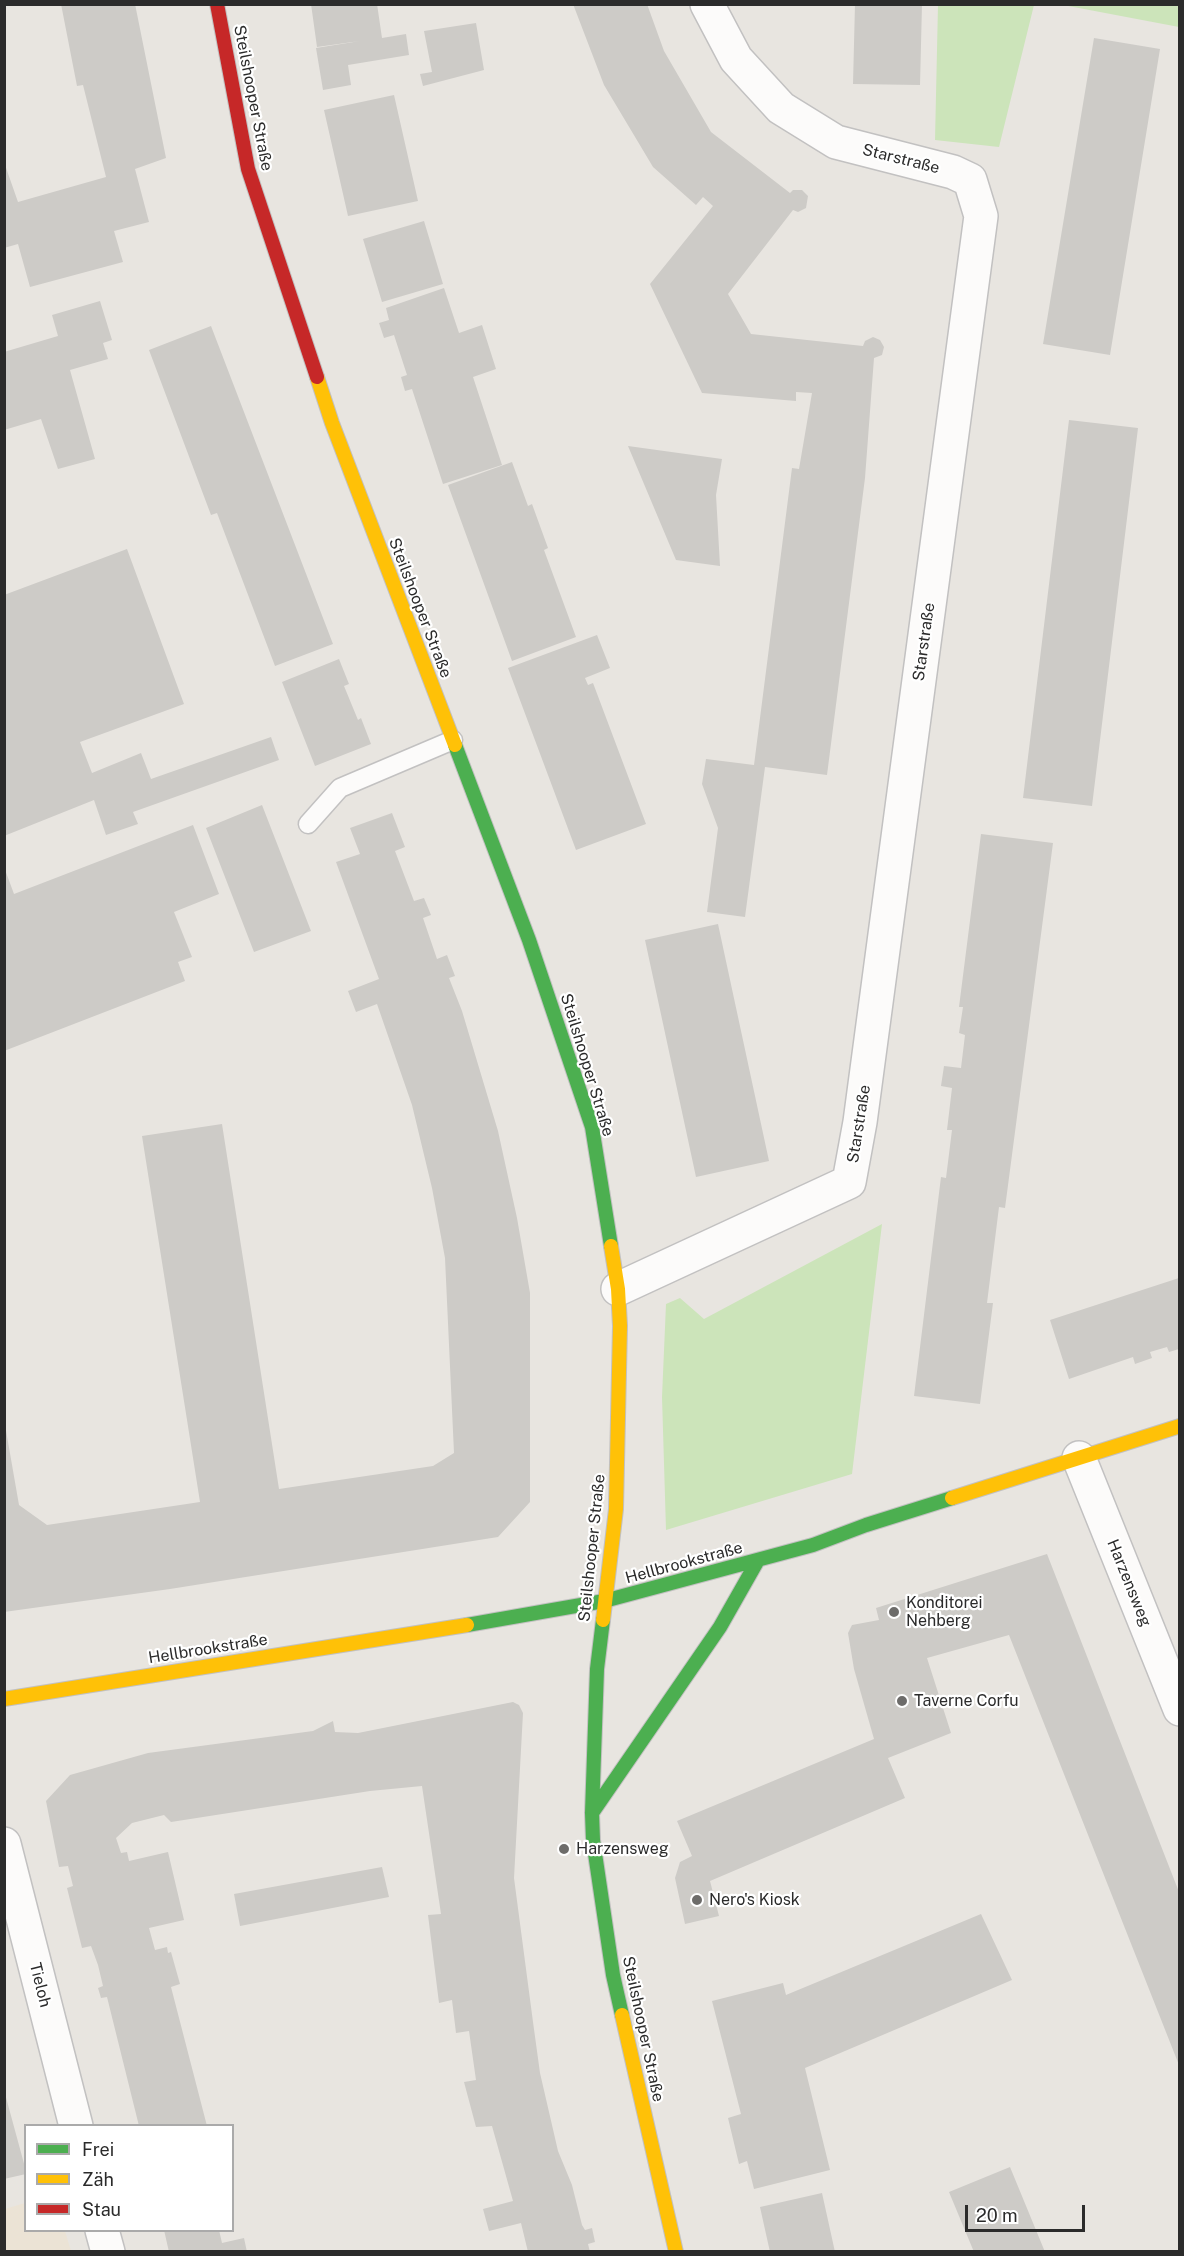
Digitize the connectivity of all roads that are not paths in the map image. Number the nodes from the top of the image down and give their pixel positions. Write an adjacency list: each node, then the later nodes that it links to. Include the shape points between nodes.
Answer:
1 (217, 4): 3 (street, Steilshooper Straße, via 248,169 332,423)
2 (707, 4): 5 (street, Starstraße, via 736,59 782,108 836,142 953,171 970,180 981,216 862,1110 849,1182)
3 (453, 740): 4 (lane, via 340,788); 5 (street, Steilshooper Straße, via 529,940 592,1127)
4 (308, 824)
5 (618, 1289): 9 (street, Steilshooper Straße, via 616,1509)
6 (1179, 1426): 7 (street, Hellbrookstraße)
7 (1079, 1458): 8 (street, Hellbrookstraße); 11 (street, Harzensweg)
8 (758, 1560): 9 (street, Hellbrookstraße); 12 (street, via 720,1627)
9 (604, 1601): 10 (street, Hellbrookstraße); 12 (street, Steilshooper Straße, via 597,1669)
10 (4, 1699)
11 (1179, 1709)
12 (592, 1813): 17 (street, Steilshooper Straße, via 613,1975)
13 (4, 1844): 14 (street, Tieloh)
14 (75, 2124)
15 (103, 2232): 16 (street)
16 (108, 2252)
17 (676, 2252)

